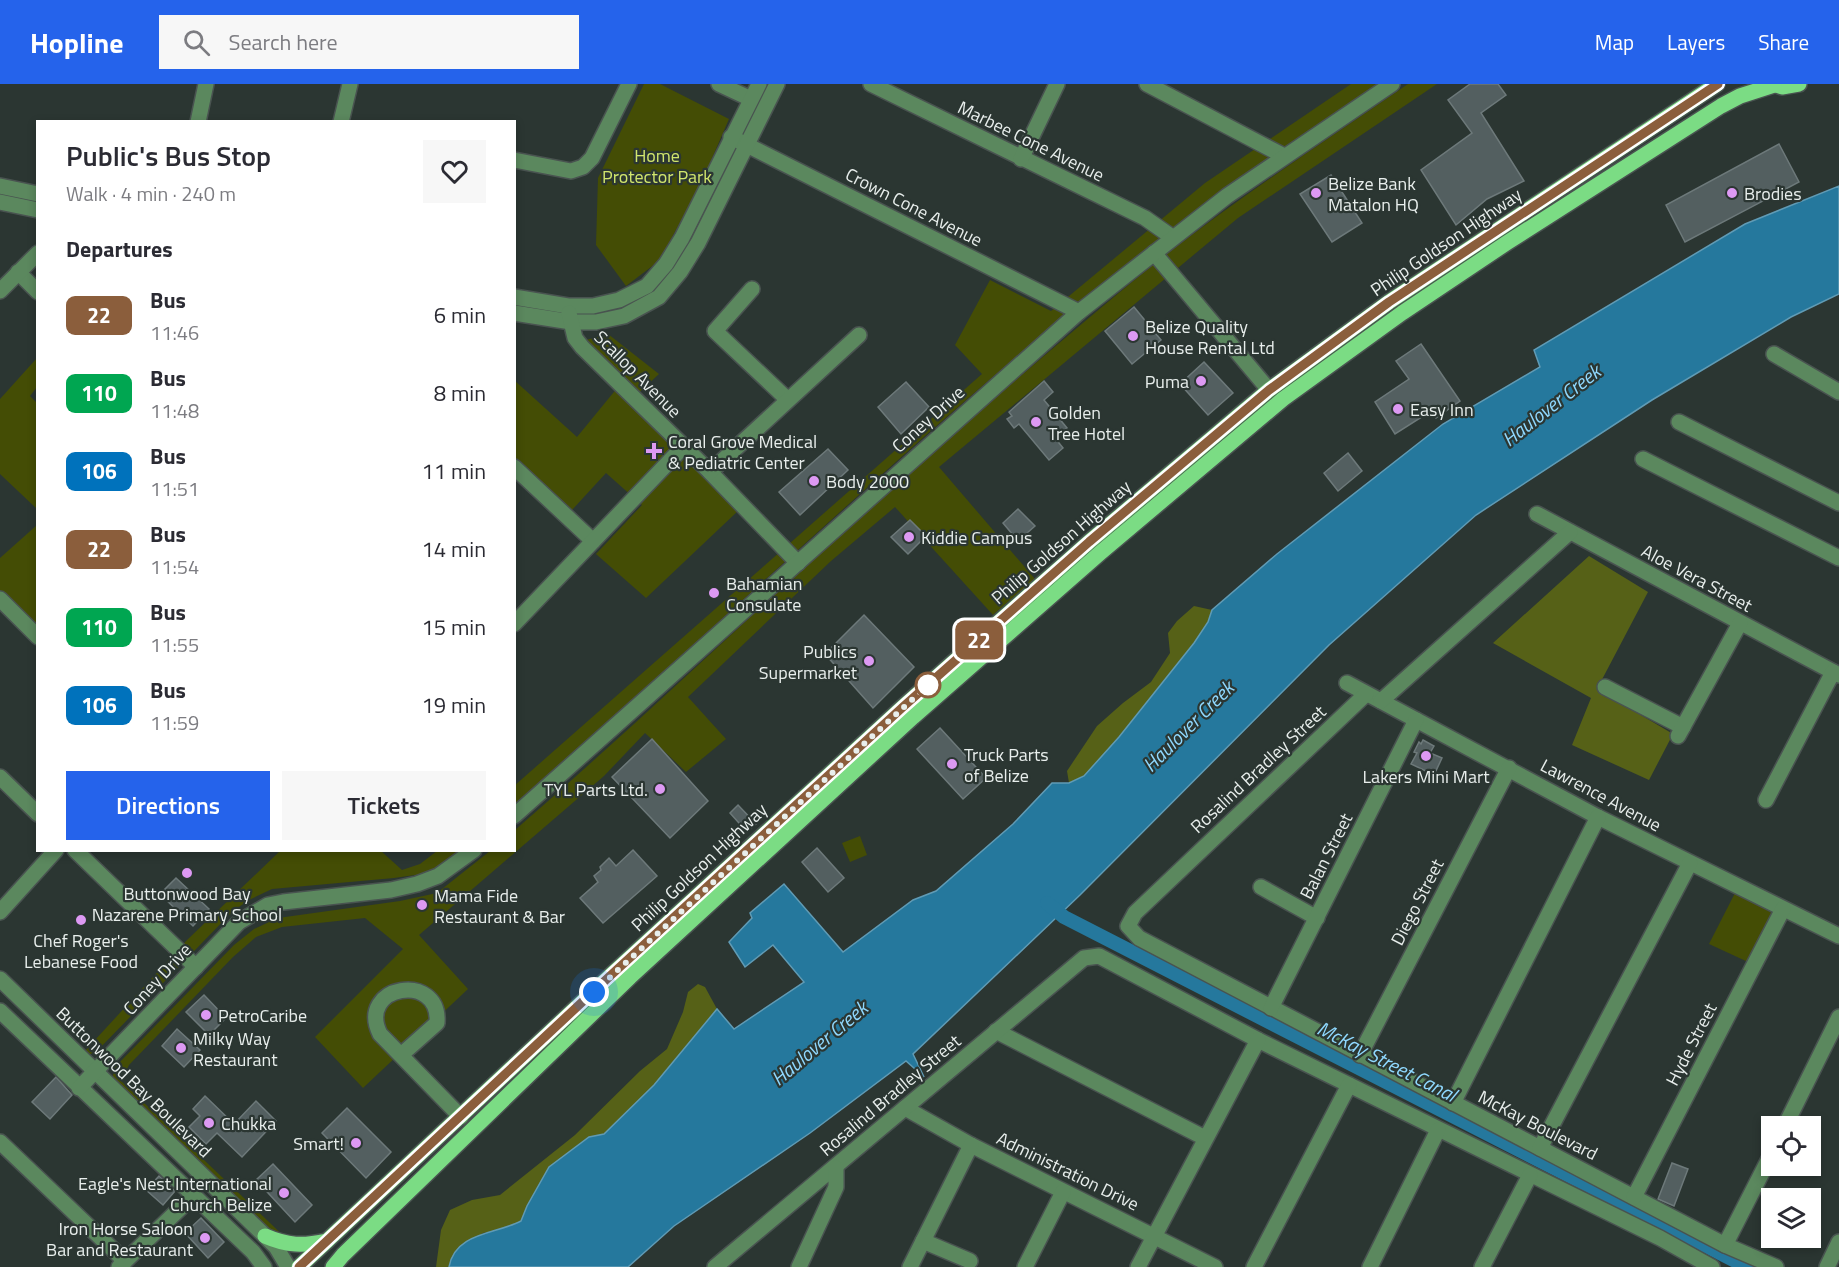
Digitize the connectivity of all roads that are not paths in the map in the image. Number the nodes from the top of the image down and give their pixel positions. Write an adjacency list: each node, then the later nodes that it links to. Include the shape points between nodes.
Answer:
1 (206, 84): 15 (street)
2 (350, 84): 16 (street)
3 (629, 84): 21 (street, via 592,158 583,167 571,171)
4 (719, 84): 14 (street)
5 (759, 84): 14 (street)
6 (777, 84): 18 (street)
7 (871, 84): 20 (street, Marbee Cone Avenue)
8 (1057, 84): 20 (street)
9 (1147, 84): 19 (street)
10 (1392, 84): 19 (street, Coney Drive)
11 (1718, 84): 40 (main road, Philip Goldson Highway, via 1389,302)
12 (1774, 84): 13 (main road, Philip Goldson Highway); 118 (main road, Philip Goldson Highway, via 1721,106 1508,242 1401,313 1283,399 913,717 630,977)
13 (1798, 84)
14 (751, 99): 17 (street)
15 (198, 120)
16 (341, 120)
17 (731, 137): 18 (street, Crown Cone Avenue); 34 (street, via 682,238 647,286 620,300)
18 (746, 144): 35 (street, Crown Cone Avenue); 37 (street, via 698,243 659,297 624,316)
19 (1284, 156): 26 (street, Coney Drive)
20 (1021, 159): 26 (street, Marbee Cone Avenue, via 1146,218)
21 (516, 160)
22 (0, 186): 23 (street)
23 (36, 194)
24 (0, 202): 25 (street)
25 (36, 210)
26 (1172, 237): 27 (street, Coney Drive)
27 (1154, 253): 35 (street, Coney Drive); 40 (street)
28 (36, 255): 29 (street)
29 (18, 272): 31 (street); 32 (street)
30 (752, 289): 42 (street, via 716,331)
31 (36, 290)
32 (0, 291)
33 (516, 297): 34 (street)
34 (568, 306): 37 (street, Scallop Avenue)
35 (1079, 312): 53 (street, Coney Drive)
36 (516, 313): 37 (street)
37 (571, 322): 44 (street, Scallop Avenue, via 582,347)
38 (859, 335): 42 (street)
39 (1774, 354): 41 (street)
40 (1269, 390): 95 (main road, Philip Goldson Highway, via 904,706)
41 (1839, 392)
42 (787, 399): 47 (street)
43 (1679, 422): 48 (street)
44 (684, 446): 47 (street, Scallop Avenue); 51 (street)
45 (1643, 459): 52 (street)
46 (516, 469): 51 (street)
47 (710, 472): 53 (street, Scallop Avenue)
48 (1839, 504)
49 (1537, 514): 50 (street, Aloe Vera Street)
50 (1570, 532): 56 (street, Aloe Vera Street); 62 (street)
51 (593, 541): 55 (street)
52 (1839, 558)
53 (798, 562): 68 (street, Coney Drive)
54 (0, 599): 57 (street)
55 (516, 622)
56 (1740, 623): 58 (street, Aloe Vera Street); 60 (street, via 1681,732)
57 (36, 635)
58 (1836, 673): 66 (street)
59 (1347, 683): 61 (street, Lawrence Avenue)
60 (1605, 687)
61 (1366, 694): 62 (street, Lawrence Avenue); 78 (street, Rosalind Bradley Street, via 1135,913)
62 (1380, 702): 63 (street, Lawrence Avenue)
63 (1416, 720): 64 (street, Lawrence Avenue); 77 (street, Balan Street)
64 (1509, 768): 69 (street, Lawrence Avenue); 88 (street, Diego Street)
65 (0, 777): 67 (street)
66 (1766, 800)
67 (36, 812)
68 (516, 814)
69 (1598, 817): 73 (street, Lawrence Avenue); 92 (street)
70 (54, 852): 76 (street)
71 (77, 852): 80 (street)
72 (471, 852): 80 (street, Coney Drive, via 438,876 417,884 268,906 239,922)
73 (1690, 863): 75 (street, Lawrence Avenue); 100 (street)
74 (1261, 887): 77 (street)
75 (1783, 909): 79 (street, Lawrence Avenue); 106 (street, Hyde Street)
76 (0, 912)
77 (1317, 918): 82 (street, Balan Street)
78 (1128, 926): 82 (street, McKay Boulevard, via 1140,938)
79 (1839, 936)
80 (196, 967): 89 (street, Coney Drive)
81 (0, 979): 89 (street, Buttonwood Bay Boulevard)
82 (1271, 1008): 88 (street, McKay Boulevard)
83 (0, 1011): 91 (street)
84 (1839, 1017): 94 (street)
85 (996, 1031): 86 (street, Rosalind Bradley Street, via 1084,958 1100,956); 93 (street, Rosalind Bradley Street); 97 (street)
86 (1258, 1040): 90 (street); 97 (street)
87 (401, 1055): 87 (street, via 380,1034 376,1012 382,1000 395,991 418,990 429,998 437,1023); 95 (street)
88 (1360, 1055): 92 (street, McKay Boulevard)
89 (96, 1072): 91 (street, Coney Drive); 108 (street, Buttonwood Bay Boulevard)
90 (1349, 1085): 96 (street); 125 (street)
91 (79, 1088): 105 (street)
92 (1453, 1103): 100 (street, McKay Boulevard)
93 (905, 1108): 99 (street, Administration Drive); 101 (street, Rosalind Bradley Street)
94 (1790, 1116)
95 (462, 1117): 109 (main road, Philip Goldson Highway)
96 (1438, 1130): 102 (street); 126 (street)
97 (1205, 1138): 107 (street)
98 (0, 1142): 114 (street)
99 (971, 1145): 104 (street, Administration Drive); 110 (street)
100 (1540, 1148): 106 (street, McKay Boulevard)
101 (836, 1168): 119 (street, Rosalind Bradley Street); 120 (street, via 836,1187)
102 (1530, 1175): 127 (street); 128 (street)
103 (1761, 1175): 112 (street)
104 (1063, 1192): 107 (street, Administration Drive); 122 (street)
105 (194, 1195): 114 (street); 115 (street)
106 (1634, 1197): 112 (street, McKay Boulevard)
107 (1154, 1234): 123 (street); 124 (street, Administration Drive)
108 (265, 1236): 109 (main road, via 299,1246); 116 (street, Buttonwood Bay Boulevard)
109 (327, 1241): 117 (main road, Philip Goldson Highway)
110 (923, 1241): 113 (street); 121 (street)
111 (1839, 1242): 130 (street)
112 (1725, 1245): 129 (street, McKay Boulevard)
113 (970, 1261)
114 (122, 1264)
115 (264, 1267)
116 (288, 1267)
117 (299, 1267)
118 (333, 1267)
119 (715, 1267)
120 (799, 1267)
121 (910, 1267)
122 (1025, 1267)
123 (1137, 1267)
124 (1215, 1267)
125 (1254, 1267)
126 (1370, 1267)
127 (1482, 1267)
128 (1712, 1267)
129 (1776, 1267)
130 (1827, 1267)

